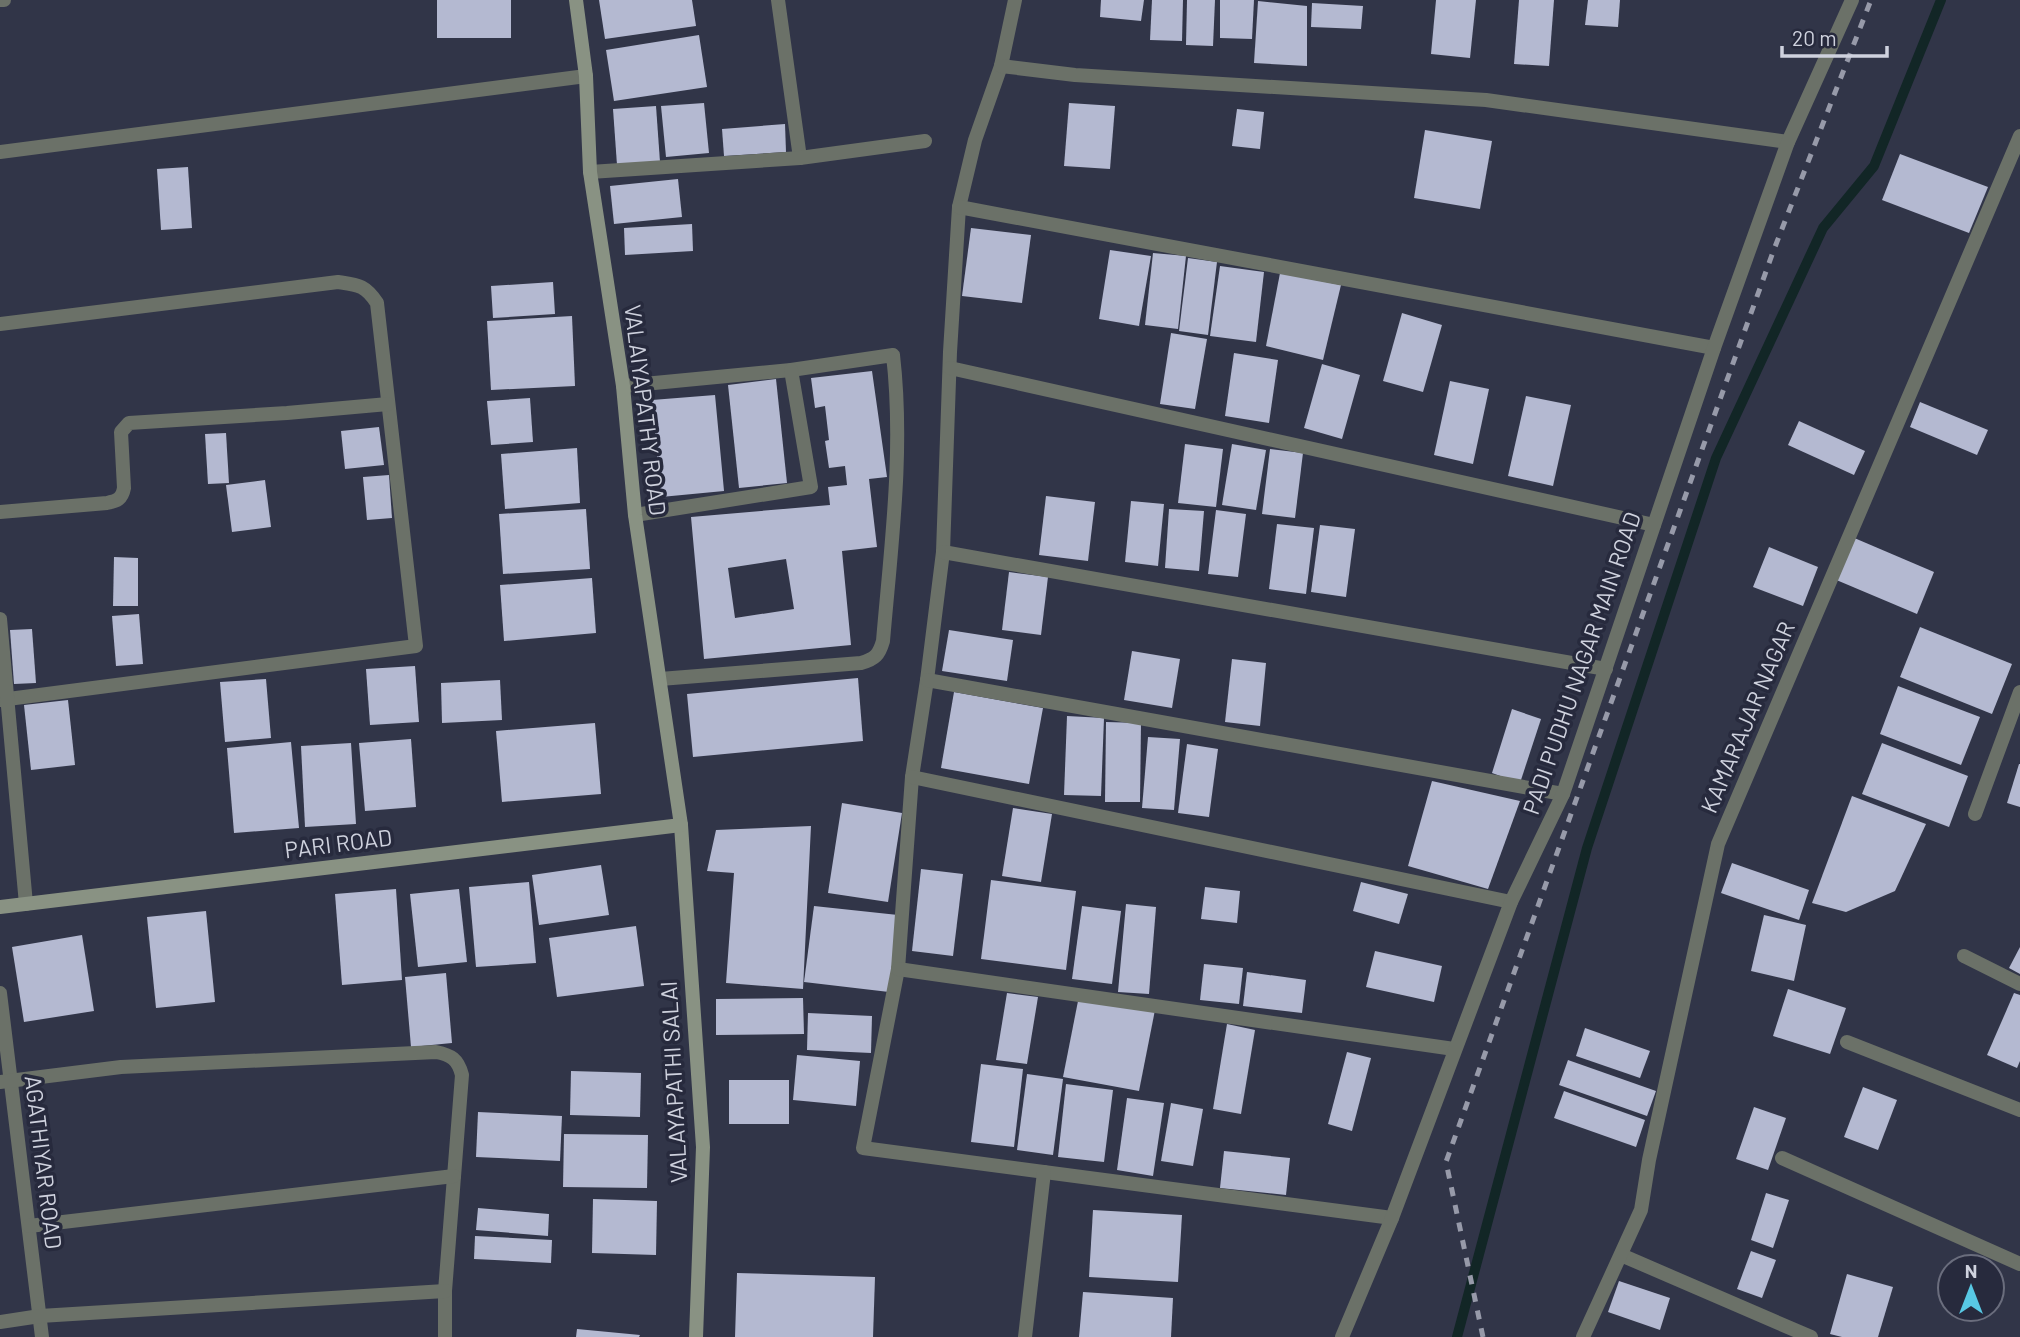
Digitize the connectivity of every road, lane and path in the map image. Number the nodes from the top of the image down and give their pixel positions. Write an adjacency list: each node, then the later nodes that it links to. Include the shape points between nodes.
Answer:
1 (576, 0): 6 (main road, VALAIYAPATHY ROAD)
2 (778, 0): 11 (street)
3 (1014, 0): 5 (street)
4 (1852, 0): 9 (street, PADI PUDHU NAGAR MAIN ROAD)
5 (1001, 66): 9 (street, via 1075,75 1486,100); 13 (street, via 975,140)
6 (586, 76): 10 (street); 12 (main road, VALAIYAPATHY ROAD)
7 (2020, 136): 50 (street, KAMARAJAR NAGAR, via 1718,844 1641,1210)
8 (925, 141): 11 (street)
9 (1788, 142): 15 (street, PADI PUDHU NAGAR MAIN ROAD)
10 (0, 152)
11 (800, 158): 12 (street)
12 (590, 172): 18 (main road, VALAIYAPATHY ROAD)
13 (959, 207): 15 (street); 16 (street)
14 (0, 324): 19 (street, via 338,282 358,285 377,303)
15 (1714, 348): 22 (street, PADI PUDHU NAGAR MAIN ROAD)
16 (950, 368): 22 (street); 23 (street)
17 (791, 370): 18 (street); 21 (street, via 811,487); 26 (street, via 893,355 898,398 895,495 880,653 861,663)
18 (623, 386): 21 (main road, VALAIYAPATHY ROAD)
19 (388, 404): 20 (street, via 129,423 121,432 124,488 117,500); 29 (street, via 416,646)
20 (0, 512)
21 (635, 515): 26 (main road, VALAIYAPATHY ROAD)
22 (1654, 525): 25 (street, PADI PUDHU NAGAR MAIN ROAD)
23 (943, 552): 25 (street); 27 (street)
24 (0, 619): 29 (street)
25 (1606, 669): 31 (street, PADI PUDHU NAGAR MAIN ROAD)
26 (660, 679): 33 (main road, VALAIYAPATHY ROAD)
27 (927, 680): 30 (street); 31 (street)
28 (2020, 692): 32 (street)
29 (4, 699): 35 (street)
30 (912, 778): 34 (street); 38 (street)
31 (1563, 794): 34 (street, PADI PUDHU NAGAR MAIN ROAD)
32 (1975, 814)
33 (681, 825): 35 (main road, PARI ROAD); 57 (main road, VALAYAPATHI SALAI, via 703,1147)
34 (1511, 901): 42 (street, PADI PUDHU NAGAR MAIN ROAD)
35 (26, 904): 36 (main road, PARI ROAD)
36 (0, 907)
37 (1964, 956): 39 (street)
38 (898, 969): 42 (street); 46 (street, via 863,1148)
39 (2020, 984)
40 (0, 993): 43 (street, AGATHIYAR ROAD)
41 (1847, 1042): 44 (street)
42 (1454, 1049): 48 (street, PADI PUDHU NAGAR MAIN ROAD)
43 (6, 1081): 47 (street, via 121,1067 449,1054 457,1060 462,1075); 49 (street, AGATHIYAR ROAD)
44 (2020, 1110)
45 (1782, 1158): 51 (street)
46 (1044, 1172): 48 (street); 58 (street)
47 (454, 1176): 49 (street); 52 (street)
48 (1392, 1218): 59 (street, PADI PUDHU NAGAR MAIN ROAD)
49 (29, 1226): 53 (street, AGATHIYAR ROAD)
50 (1620, 1255): 60 (street, KAMARAJAR NAGAR); 61 (street)
51 (2020, 1265)
52 (445, 1291): 53 (street); 56 (street)
53 (40, 1316): 54 (street); 55 (street, AGATHIYAR ROAD)
54 (0, 1322)
55 (42, 1337)
56 (445, 1337)
57 (696, 1337)
58 (1026, 1337)
59 (1342, 1337)
60 (1583, 1337)
61 (1811, 1337)

